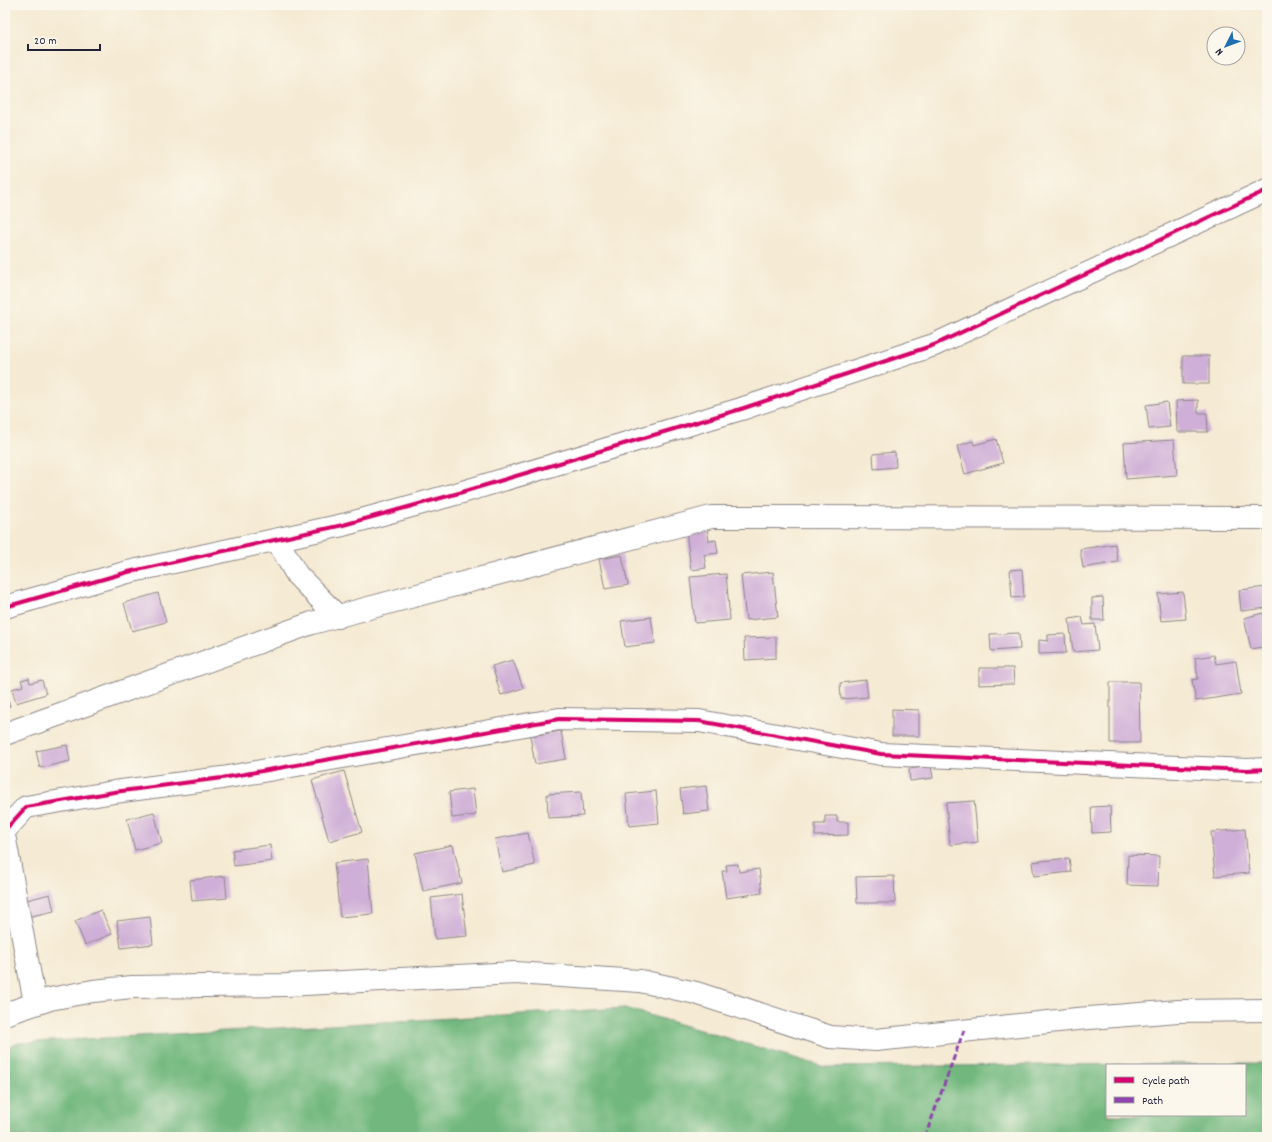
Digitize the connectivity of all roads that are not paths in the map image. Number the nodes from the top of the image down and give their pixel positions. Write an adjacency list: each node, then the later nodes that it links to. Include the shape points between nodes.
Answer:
1 (1267, 190): 3 (street, via 934,345 741,409 579,458 344,525)
2 (1267, 518): 5 (street, via 711,517)
3 (277, 540): 4 (street, via 128,572); 5 (street, via 297,575)
4 (5, 607)
5 (338, 617): 6 (street, via 312,623)
6 (5, 734)
7 (1267, 769): 8 (street, via 881,754 699,721 559,719 222,778 26,807)
8 (5, 830)
9 (5, 840): 10 (street)
10 (35, 1004): 11 (street, via 93,991 132,987 286,985 515,973 640,981 696,993 830,1037 876,1040 1070,1020 1163,1013); 12 (street)
11 (1267, 1010)
12 (5, 1014)

